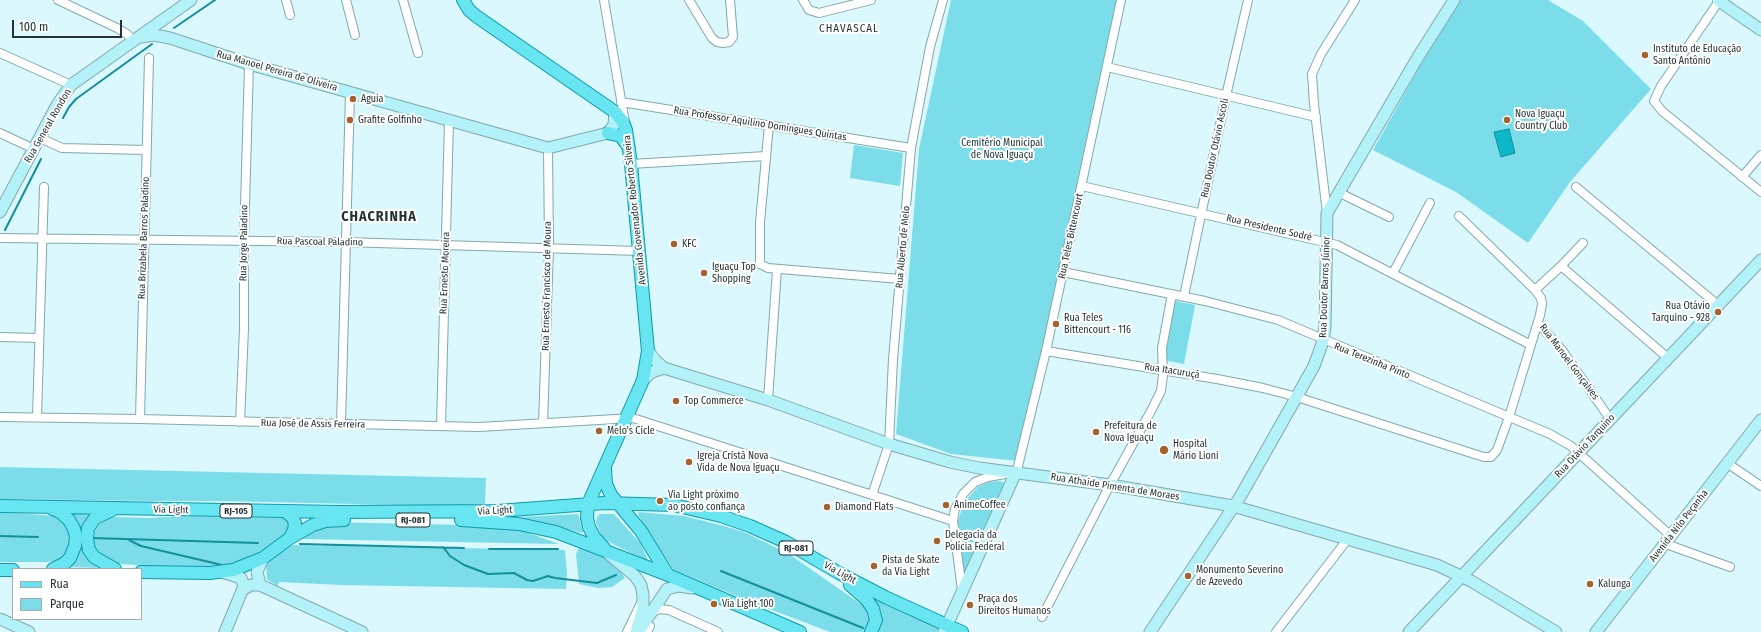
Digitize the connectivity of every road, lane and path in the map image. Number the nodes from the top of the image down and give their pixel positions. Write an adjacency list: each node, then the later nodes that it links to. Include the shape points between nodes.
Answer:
1 (58, 0): 23 (street)
2 (191, 0): 18 (main road, Rua General Rondon)
3 (286, 0): 19 (street)
4 (346, 0): 21 (street)
5 (403, 0): 25 (street)
6 (463, 0): 32 (main road, Avenida Governador Roberto Silveira, via 476,16)
7 (604, 0): 32 (street)
8 (688, 0): 9 (street, via 712,38 724,43 733,37)
9 (730, 0)
10 (803, 0): 11 (street, via 809,10 821,13)
11 (871, 0)
12 (942, 0): 40 (street, Rua Alberto de Melo, via 928,54)
13 (1121, 0): 28 (street, Rua Teles Bittencourt)
14 (1248, 0): 31 (street, Rua Doutor Otávio Ascoli)
15 (1355, 0): 33 (street, via 1314,67 1312,86)
16 (1454, 0): 52 (main road, via 1418,57)
17 (1719, 0): 20 (main road); 47 (street, via 1661,86 1654,101)
18 (171, 15): 22 (main road, via 166,26); 23 (main road, Rua General Rondon)
19 (290, 15)
20 (1761, 30)
21 (355, 35)
22 (170, 38): 23 (main road, Rua Manoel Pereira de Oliveira, via 154,35); 27 (main road, Rua Manoel Pereira de Oliveira)
23 (137, 39): 29 (main road, Rua General Rondon)
24 (0, 53): 29 (street)
25 (418, 53)
26 (149, 58): 43 (street, Rua Brizabela Barros Paladino)
27 (249, 64): 30 (main road, Rua Manoel Pereira de Oliveira); 62 (street, Rua Jorge Paladino)
28 (1107, 67): 31 (street); 48 (street, Rua Teles Bittencourt)
29 (71, 85): 38 (main road, Rua General Rondon)
30 (350, 93): 34 (main road, Rua Manoel Pereira de Oliveira); 63 (street)
31 (1226, 96): 33 (street); 55 (street, Rua Doutor Otávio Ascoli)
32 (618, 107): 35 (street, Rua Professor Aquilino Domingues Quintas); 37 (main road, via 614,125); 42 (main road, Avenida Governador Roberto Silveira)
33 (1316, 117): 56 (street)
34 (449, 120): 39 (main road, Rua Manoel Pereira de Oliveira); 66 (street, Rua Ernesto Moreira)
35 (769, 125): 40 (street, Rua Professor Aquilino Domingues Quintas); 45 (street)
36 (0, 133): 41 (street)
37 (608, 133): 39 (main road); 42 (main road, via 620,136)
38 (40, 138): 41 (main road, Rua General Rondon); 43 (street, via 62,148)
39 (548, 148): 67 (street, Rua Ernesto Francisco de Moura)
40 (911, 148): 74 (street, Rua Alberto de Melo)
41 (34, 149): 54 (main road, Rua General Rondon)
42 (629, 149): 46 (main road, Avenida Governador Roberto Silveira)
43 (147, 150): 61 (street, Rua Brizabela Barros Paladino)
44 (1761, 155): 47 (street)
45 (766, 156): 46 (street); 71 (street, via 759,260 763,266)
46 (632, 164): 68 (main road, Avenida Governador Roberto Silveira)
47 (1742, 177): 51 (street)
48 (1082, 186): 55 (street, Rua Presidente Sodré); 72 (street, Rua Teles Bittencourt)
49 (44, 187): 60 (street)
50 (1576, 187): 78 (street)
51 (1761, 192)
52 (1340, 193): 56 (main road); 58 (street)
53 (1430, 203): 73 (street)
54 (0, 212)
55 (1202, 213): 64 (street, Rua Presidente Sodré); 77 (street, Rua Doutor Otávio Ascoli)
56 (1327, 213): 64 (main road, Rua Doutor Barros Júnior)
57 (1459, 216): 75 (street, Rua Manoel Gonçalves)
58 (1389, 217)
59 (0, 238): 60 (street, Rua Pascoal Paladino)
60 (42, 239): 61 (street, Rua Pascoal Paladino); 81 (street)
61 (144, 240): 62 (street, Rua Pascoal Paladino); 96 (street, Rua Brizabela Barros Paladino)
62 (244, 241): 63 (street, Rua Pascoal Paladino); 99 (street, Rua Jorge Paladino)
63 (345, 242): 66 (street, Rua Pascoal Paladino); 101 (street)
64 (1327, 242): 73 (street, Rua Presidente Sodré, via 1346,248); 82 (main road, Rua Doutor Barros Júnior)
65 (1583, 243): 70 (street)
66 (446, 245): 67 (street, Rua Pascoal Paladino); 102 (street, Rua Ernesto Moreira)
67 (549, 248): 68 (street, Rua Pascoal Paladino); 100 (street, Rua Ernesto Francisco de Moura)
68 (640, 251): 84 (main road, Avenida Governador Roberto Silveira)
69 (1761, 260): 78 (main road, Rua Otávio Tarquino)
70 (1561, 266): 75 (street); 86 (street)
71 (777, 269): 74 (street); 91 (street)
72 (1063, 272): 76 (street, Rua Terezinha Pinto); 85 (street, Rua Teles Bittencourt)
73 (1393, 272): 83 (street, Rua Presidente Sodré)
74 (900, 279): 103 (street, Rua Alberto de Melo)
75 (1535, 290): 79 (street, Rua Manoel Gonçalves, via 1542,304)
76 (1172, 294): 77 (street, Rua Terezinha Pinto); 88 (street, via 1162,348)
77 (1184, 296): 82 (street, Rua Terezinha Pinto, via 1266,316)
78 (1718, 305): 86 (main road, Rua Otávio Tarquino)
79 (1538, 323): 83 (street); 97 (street, Rua Manoel Gonçalves, via 1562,350)
80 (0, 337): 81 (street)
81 (39, 338): 94 (street)
82 (1323, 340): 90 (main road, Rua Doutor Barros Júnior, via 1314,366); 93 (street, Rua Terezinha Pinto)
83 (1531, 345): 93 (street)
84 (648, 351): 87 (main road, Rua Athaíde Pimenta de Moraes); 89 (main road, Avenida Governador Roberto Silveira)
85 (1046, 351): 88 (street, Rua Itacuruçá); 107 (street, Rua Teles Bittencourt)
86 (1668, 358): 97 (main road, Rua Otávio Tarquino)
87 (664, 368): 89 (main road, via 652,372); 91 (main road, Rua Athaíde Pimenta de Moraes)
88 (1163, 369): 90 (street, Rua Itacuruçá, via 1217,378); 108 (street, via 1156,401)
89 (643, 380): 95 (main road, Avenida Governador Roberto Silveira)
90 (1297, 397): 93 (street, Rua Itacuruçá, via 1484,457 1491,457 1497,450); 114 (main road, Rua Doutor Barros Júnior)
91 (768, 400): 103 (main road, Rua Athaíde Pimenta de Moraes)
92 (0, 417): 94 (street, Rua José de Assis Ferreira)
93 (1509, 417): 104 (street, Rua Terezinha Pinto, via 1550,434)
94 (37, 418): 96 (street, Rua José de Assis Ferreira)
95 (627, 418): 100 (street, Rua José de Assis Ferreira); 106 (main road, Avenida Governador Roberto Silveira); 110 (street, Rua José de Assis Ferreira)
96 (140, 419): 99 (street, Rua José de Assis Ferreira)
97 (1610, 419): 104 (main road, Rua Otávio Tarquino)
98 (1761, 420): 105 (main road, Avenida Nilo Peçanha)
99 (240, 422): 101 (street, Rua José de Assis Ferreira)
100 (543, 423): 102 (street, Rua José de Assis Ferreira, via 479,427)
101 (341, 424): 102 (street, Rua José de Assis Ferreira)
102 (441, 426)
103 (888, 444): 107 (main road, Rua Athaíde Pimenta de Moraes, via 961,465); 110 (street, Rua Alberto de Melo)
104 (1578, 453): 121 (street, Rua Terezinha Pinto); 133 (main road, Rua Otávio Tarquino)
105 (1727, 463): 109 (street); 121 (main road, Avenida Nilo Peçanha)
106 (605, 469): 111 (main road, via 607,486); 112 (main road, Avenida Governador Roberto Silveira)
107 (1024, 469): 108 (main road, Rua Athaíde Pimenta de Moraes); 118 (street, via 981,479 971,486 958,504); 137 (main road)
108 (1110, 485): 114 (main road, Rua Athaíde Pimenta de Moraes); 139 (street)
109 (1761, 486)
110 (872, 496): 118 (street, Rua José de Assis Ferreira)
111 (618, 503): 112 (main road, Via Light / RJ-081); 127 (main road, Via Light / RJ-081, via 674,505 736,520 786,542); 132 (main road, via 641,531)
112 (588, 504): 117 (main road, Via Light / RJ-081, via 483,512); 122 (main road, Avenida Governador Roberto Silveira, via 589,527 594,538)
113 (0, 506): 115 (main road, Via Light / RJ-105)
114 (1234, 506): 120 (main road, Rua Athaíde Pimenta de Moraes); 153 (main road, Rua Doutor Barros Júnior)
115 (48, 507): 116 (main road, Via Light / RJ-105); 125 (main road, via 67,517 75,534 70,558)
116 (117, 508): 117 (main road, Via Light / RJ-105); 126 (main road, via 95,518 89,526 87,537 89,550 94,557)
117 (286, 512): 119 (main road, via 295,522)
118 (953, 521): 137 (street)
119 (290, 538): 122 (main road, Via Light / RJ-081, via 313,525 330,521 476,520 538,527); 123 (main road, Via Light)
120 (1347, 540): 133 (main road, Rua Athaíde Pimenta de Moraes, via 1437,565); 154 (street)
121 (1669, 540): 124 (street); 157 (main road, Avenida Nilo Peçanha)
122 (608, 552): 132 (main road, Via Light / RJ-081); 138 (main road, Avenida Governador Roberto Silveira, via 638,579)
123 (263, 558): 131 (main road, Via Light, via 240,568); 134 (main road, via 258,572)
124 (1730, 567)
125 (55, 568)
126 (113, 568)
127 (830, 568): 142 (main road, Via Light / RJ-081); 151 (main road, via 872,606 876,618)
128 (0, 570): 129 (main road)
129 (12, 570)
130 (142, 572): 131 (main road, Via Light)
131 (222, 572): 135 (main road, via 240,578 244,583)
132 (668, 575): 136 (main road, Via Light / RJ-081)
133 (1462, 576): 155 (main road, Rua Otávio Tarquino); 156 (main road, Rua Athaíde Pimenta de Moraes)
134 (260, 585): 135 (main road, via 251,585); 145 (main road)
135 (244, 589): 144 (main road)
136 (698, 589): 138 (main road, via 678,586 669,588 660,598); 141 (main road, Via Light / RJ-081)
137 (962, 591): 142 (main road)
138 (646, 605): 146 (street); 147 (main road); 148 (street, via 669,610)
139 (1042, 617)
140 (0, 618): 143 (main road)
141 (784, 626): 149 (main road, Via Light / RJ-081); 150 (main road)
142 (945, 629): 152 (main road, Via Light / RJ-081)
143 (29, 632)
144 (225, 632)
145 (362, 632)
146 (626, 632)
147 (637, 632)
148 (718, 632)
149 (800, 632)
150 (806, 632)
151 (871, 632)
152 (962, 632)
153 (1150, 632)
154 (1276, 632)
155 (1409, 632)
156 (1556, 632)
157 (1596, 632)

